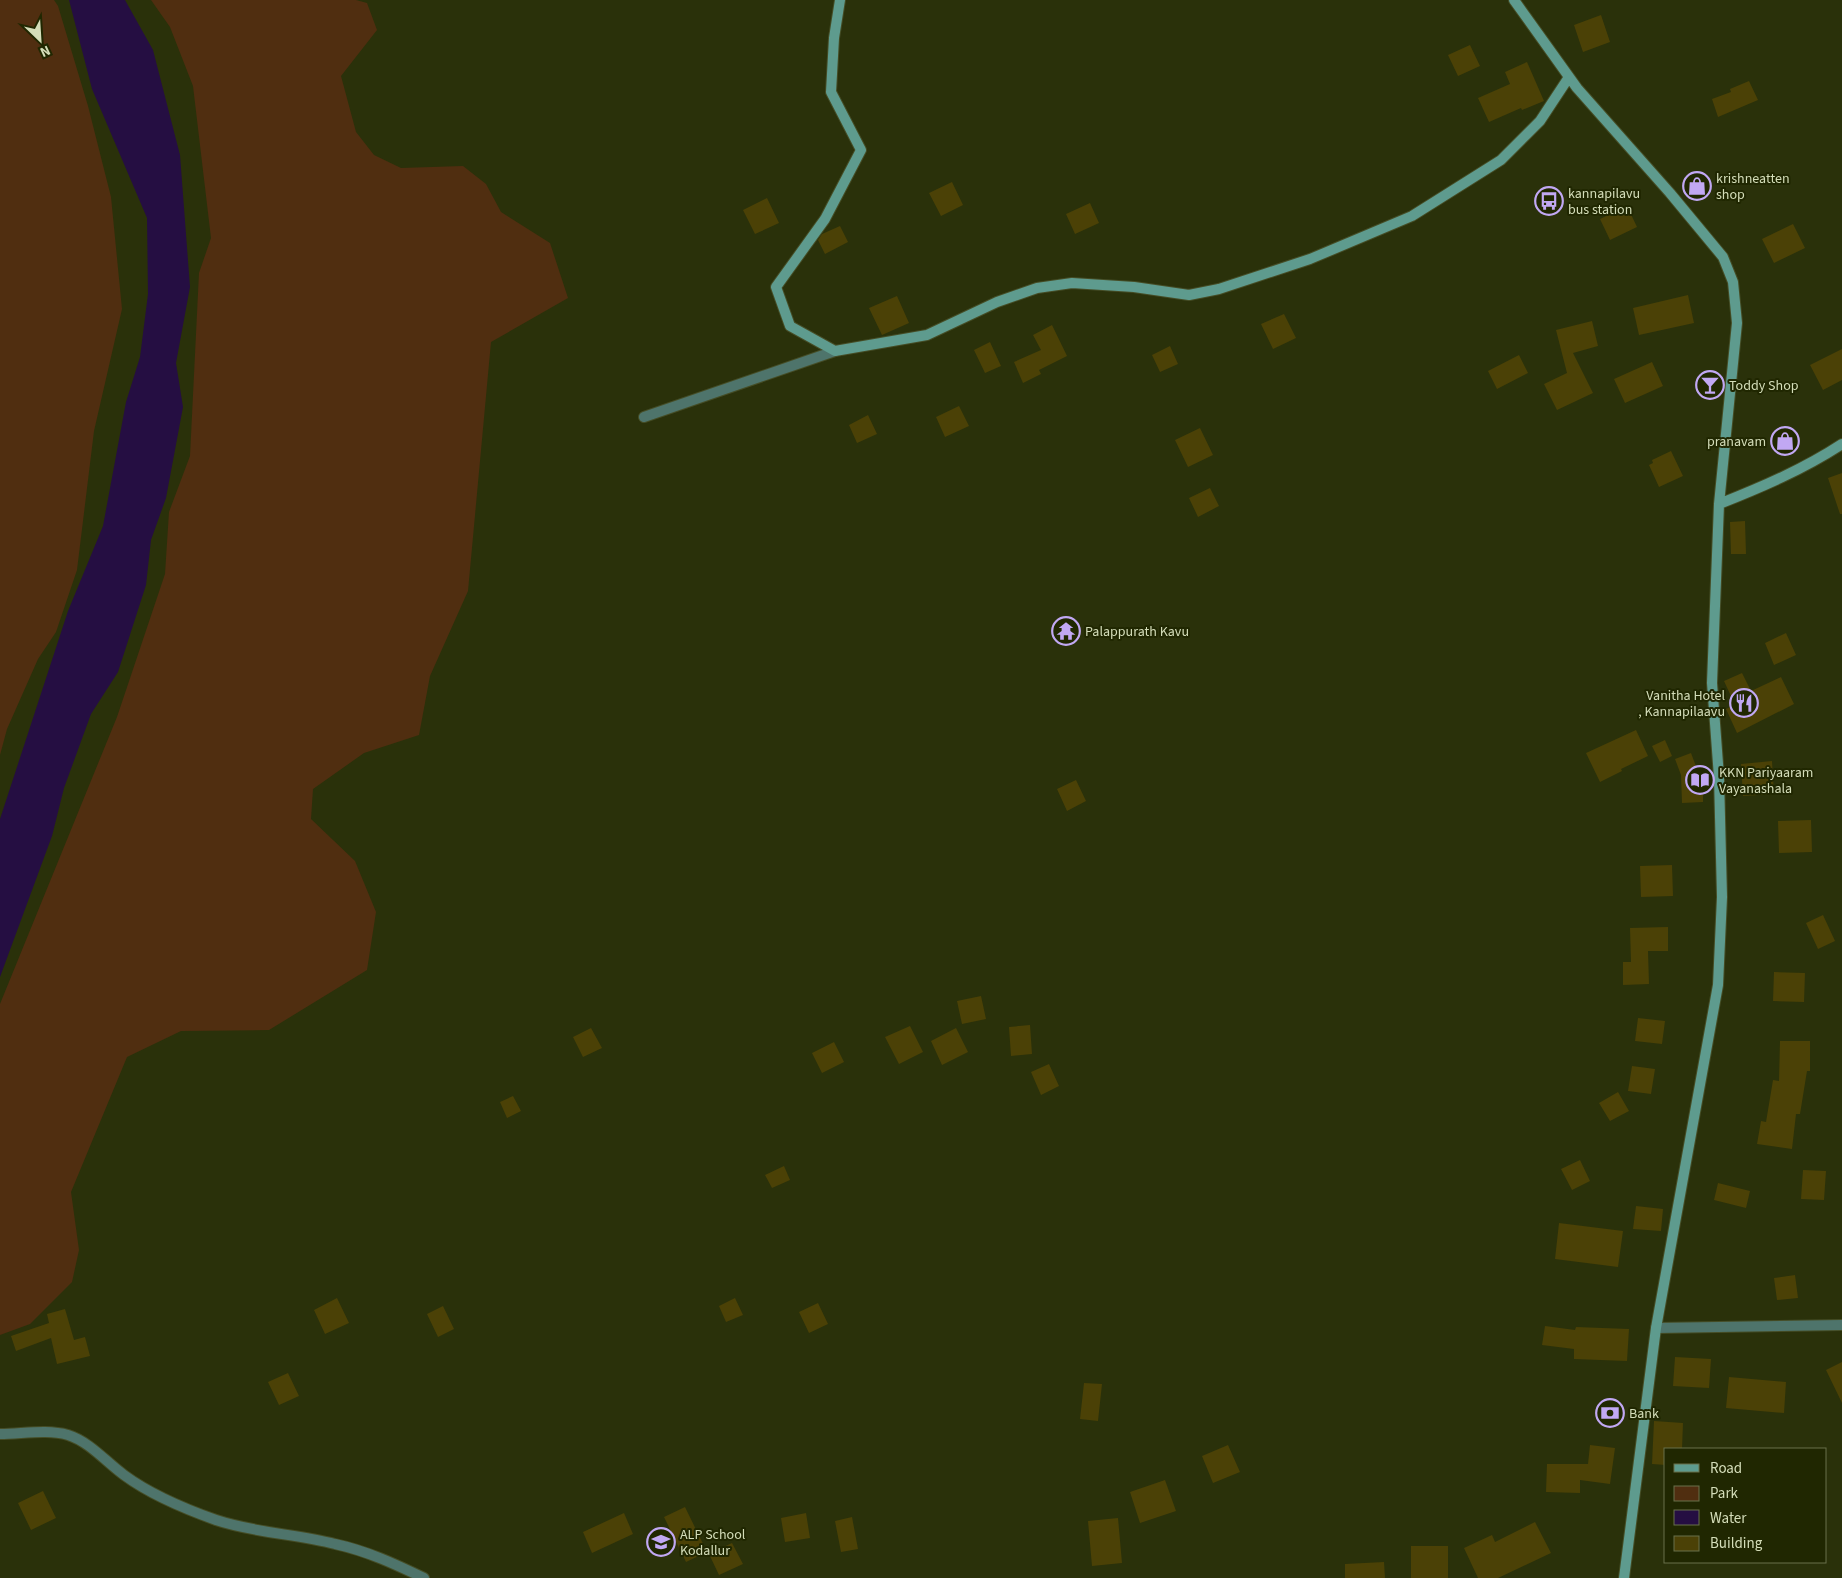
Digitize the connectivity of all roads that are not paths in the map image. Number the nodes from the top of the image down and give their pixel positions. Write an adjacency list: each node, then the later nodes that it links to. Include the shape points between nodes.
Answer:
1 (840, 0): 4 (main road, via 830,92 860,150 825,219 776,287 790,326)
2 (1514, 0): 3 (main road)
3 (1569, 77): 4 (main road, via 1540,121 1501,160 1412,216 1310,258 1219,289 1190,295 1134,287 1072,284 1037,288 997,302 926,335); 7 (main road, via 1723,257 1733,282 1737,323)
4 (835, 351): 5 (street)
5 (644, 418)
6 (1842, 444): 7 (main road, via 1762,487)
7 (1720, 504): 9 (main road, via 1712,683 1722,888 1718,985)
8 (1842, 1325): 9 (street)
9 (1656, 1328): 12 (main road)
10 (0, 1434): 11 (street, via 50,1432 70,1436 90,1447 124,1476 190,1510 252,1529 336,1544 382,1558)
11 (424, 1578)
12 (1624, 1578)

